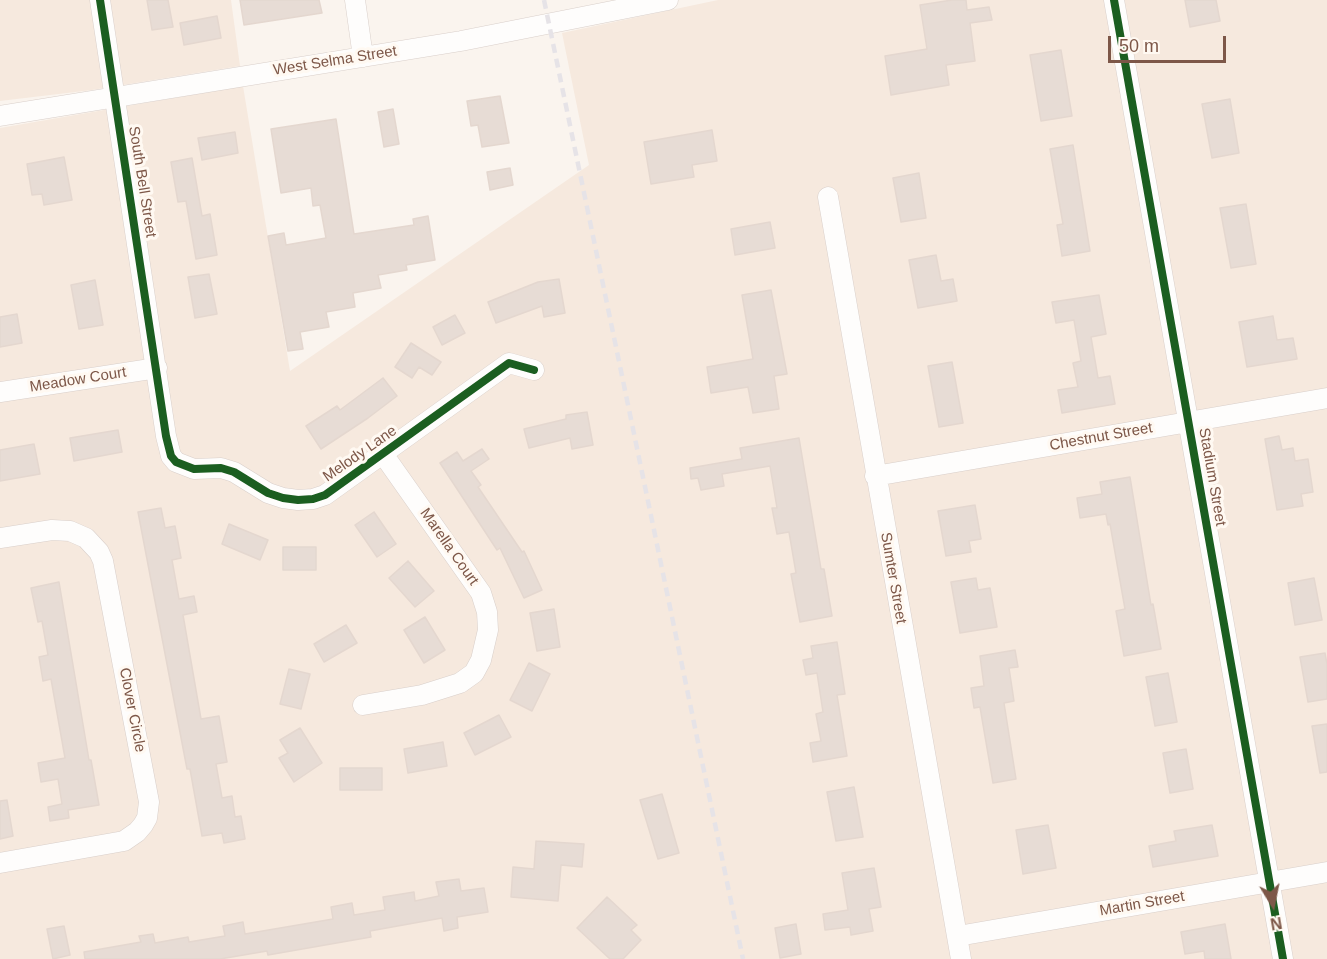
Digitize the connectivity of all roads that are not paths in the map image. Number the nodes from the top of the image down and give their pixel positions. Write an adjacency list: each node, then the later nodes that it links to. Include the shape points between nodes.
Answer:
1 (100, 0): 6 (street, South Bell Street)
2 (355, 0): 5 (street)
3 (668, 0): 5 (street, West Selma Street)
4 (1114, 0): 13 (street, Stadium Street)
5 (363, 57): 6 (street, West Selma Street)
6 (115, 97): 7 (street, West Selma Street); 9 (street, South Bell Street)
7 (0, 116)
8 (828, 197): 15 (street, Sumter Street)
9 (157, 368): 11 (street, Meadow Court); 14 (street, Melody Lane, via 168,447 176,462 186,467 221,468 268,493 298,500 325,495)
10 (534, 370): 14 (street, Melody Lane, via 509,363)
11 (0, 392)
12 (1327, 398): 13 (street, Chestnut Street)
13 (1189, 422): 15 (street, Chestnut Street); 20 (street, Stadium Street)
14 (383, 454): 17 (street, Marella Court, via 481,593 488,612 488,630 481,660 474,673 460,683 422,695)
15 (875, 476): 21 (street, Sumter Street)
16 (0, 538): 18 (street, Clover Circle, via 70,531 86,538 99,552 149,802 143,825 124,841)
17 (363, 705)
18 (0, 863)
19 (1327, 872): 20 (street, Martin Street)
20 (1271, 881): 21 (street, Martin Street); 23 (street, Stadium Street)
21 (957, 936): 22 (street, Sumter Street)
22 (961, 959)
23 (1283, 959)

